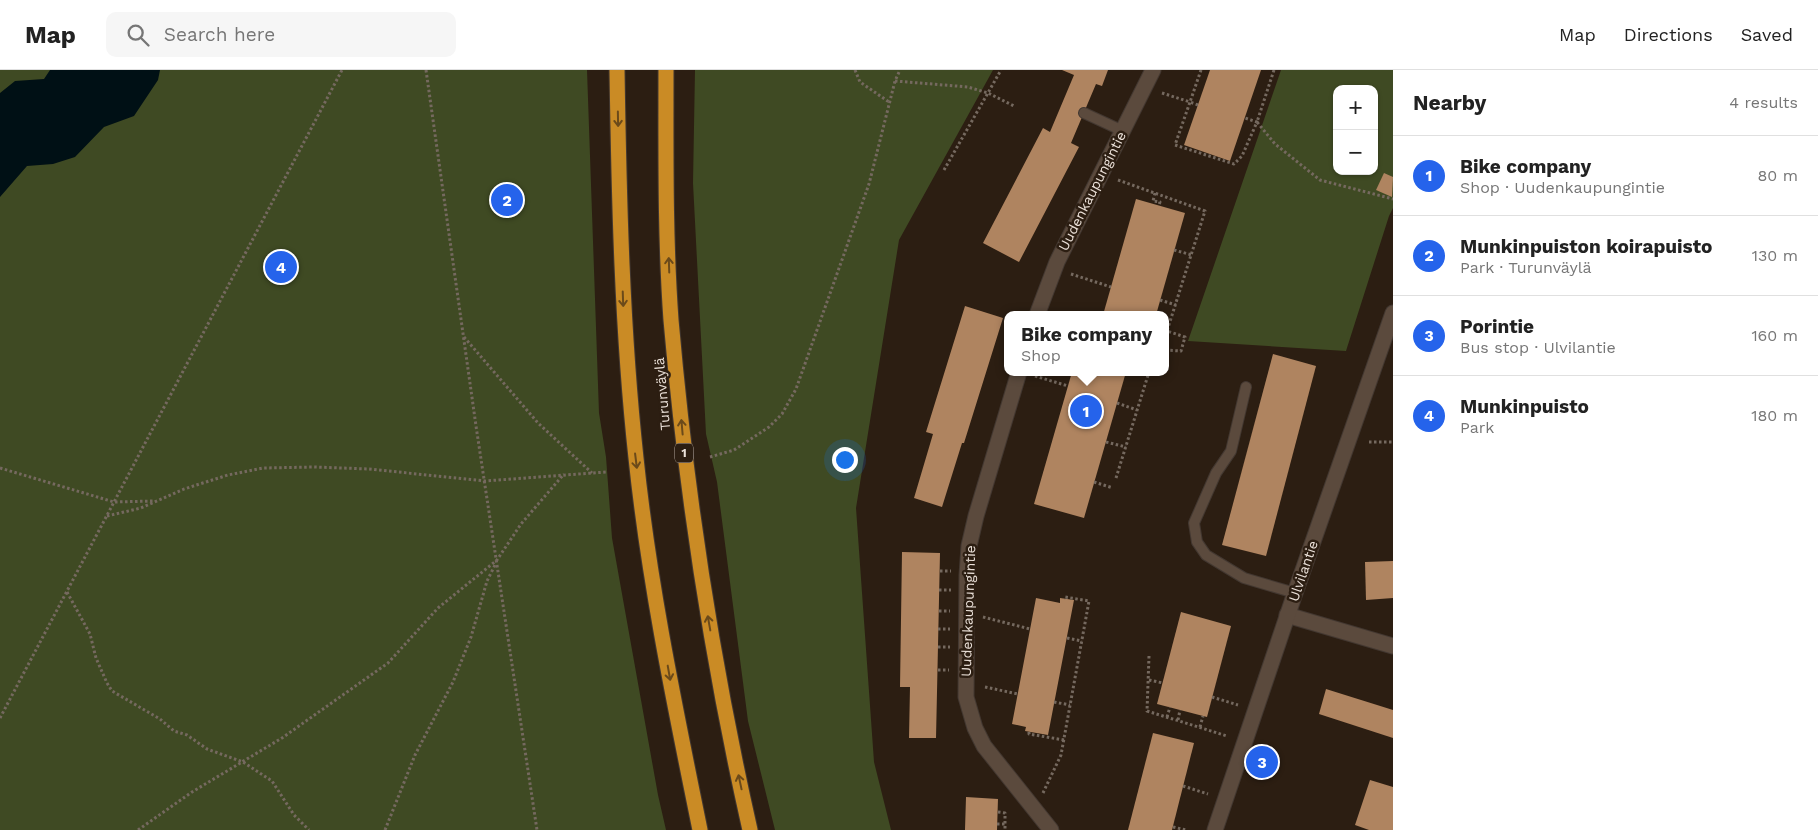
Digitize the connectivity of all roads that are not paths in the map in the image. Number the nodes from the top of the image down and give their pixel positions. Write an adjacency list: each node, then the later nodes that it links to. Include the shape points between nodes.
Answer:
1 (618, 70): 13 (highway, one-way to 13, via 624,322 636,459 662,633)
2 (666, 70): 14 (highway, Turunväylä / 1, one-way to 2, via 720,686 684,454 671,318)
3 (1153, 70): 5 (street, Uudenkaupungintie)
4 (1084, 113): 5 (lane)
5 (1123, 131): 6 (street, Uudenkaupungintie, via 1057,262)
6 (1039, 311)
7 (1393, 313): 10 (street, Ulvilantie)
8 (1018, 376): 15 (street, Uudenkaupungintie, via 969,546 966,683 970,713 979,737)
9 (1246, 387): 10 (lane, via 1231,451 1216,473 1194,523 1197,542 1206,555 1230,571)
10 (1295, 593): 11 (street, Ulvilantie)
11 (1287, 614): 12 (street); 16 (street, Ulvilantie)
12 (1393, 646)
13 (700, 830)
14 (750, 830)
15 (1051, 830)
16 (1216, 830)

